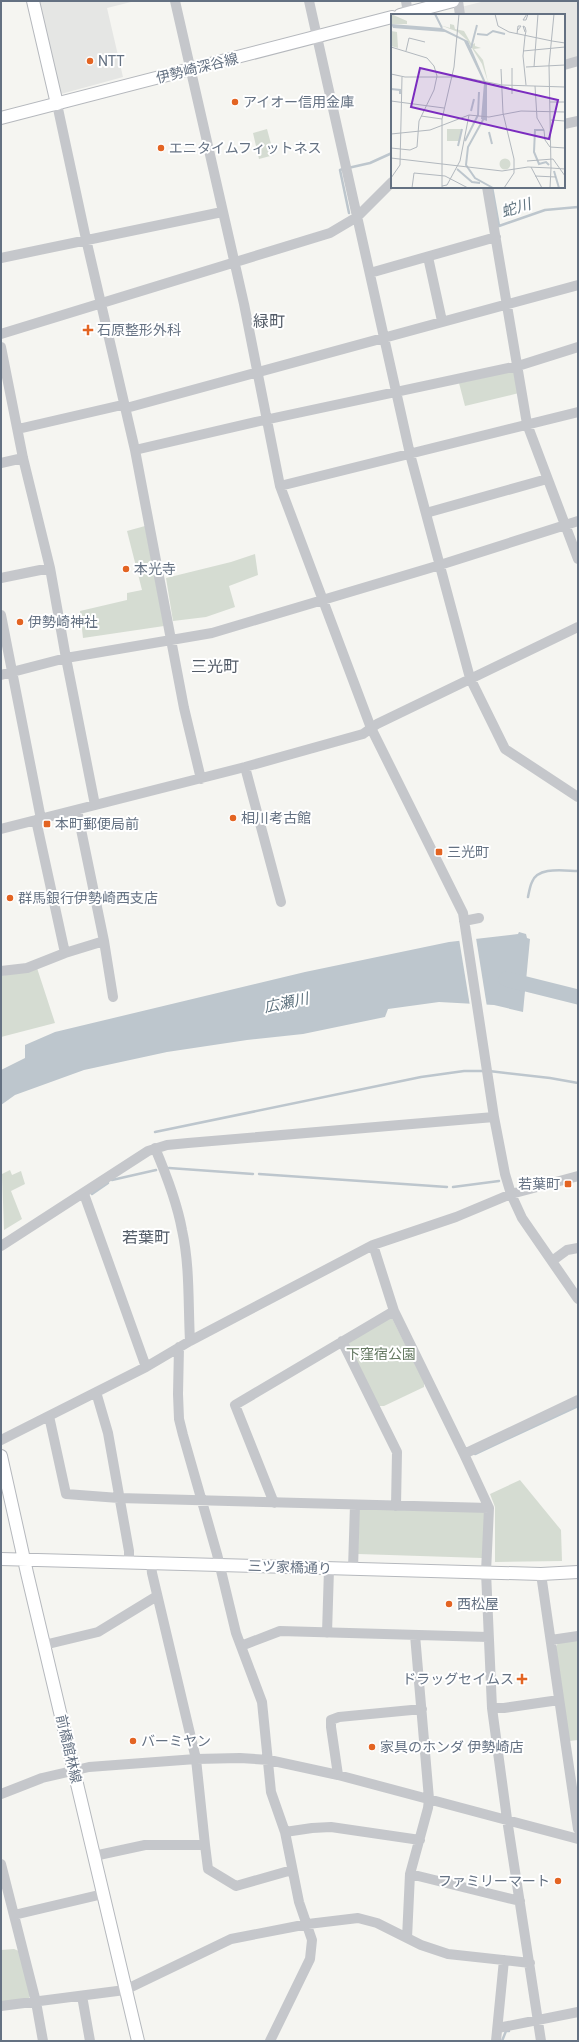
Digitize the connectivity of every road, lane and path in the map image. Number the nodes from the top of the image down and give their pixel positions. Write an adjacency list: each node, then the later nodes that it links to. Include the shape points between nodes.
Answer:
1 (33, 1): 13 (main road)
2 (175, 1): 12 (street)
3 (309, 1): 9 (street)
4 (453, 1): 6 (main road)
5 (458, 1): 7 (street)
6 (405, 10)
7 (460, 14)
8 (391, 17): 9 (main road, 伊勢崎深谷線)
9 (317, 37): 12 (main road, 伊勢崎深谷線); 20 (street)
10 (578, 61): 11 (street)
11 (565, 65)
12 (190, 69): 13 (main road, 伊勢崎深谷線); 19 (street)
13 (57, 104): 14 (main road, 伊勢崎深谷線); 22 (street)
14 (1, 118)
15 (578, 121): 16 (street)
16 (565, 124)
17 (391, 183): 20 (street)
18 (488, 188): 21 (street)
19 (222, 212): 22 (street); 25 (street)
20 (357, 217): 25 (street, via 330,233); 26 (street)
21 (496, 237): 24 (street); 29 (street)
22 (86, 239): 23 (street); 28 (street)
23 (1, 258)
24 (428, 258): 26 (street); 30 (street)
25 (234, 262): 28 (street); 36 (street)
26 (370, 273): 32 (street)
27 (578, 285): 29 (street)
28 (102, 302): 31 (street); 38 (street)
29 (508, 303): 30 (street); 35 (street)
30 (442, 321): 32 (street)
31 (1, 334)
32 (384, 337): 36 (street); 37 (street)
33 (1, 347): 42 (street)
34 (578, 347): 35 (street)
35 (518, 366): 37 (street); 41 (street)
36 (257, 373): 38 (street, via 130,407); 40 (street)
37 (397, 392): 40 (street); 44 (street)
38 (125, 406): 42 (street); 43 (street)
39 (578, 412): 41 (street)
40 (267, 420): 43 (street); 48 (street)
41 (527, 424): 44 (street); 47 (street)
42 (18, 429): 45 (street)
43 (135, 450): 59 (street)
44 (410, 454): 48 (street); 49 (street)
45 (23, 458): 46 (street); 54 (street)
46 (1, 463)
47 (547, 479): 49 (street); 51 (street)
48 (280, 486): 56 (street)
49 (426, 513): 53 (street)
50 (578, 521): 51 (street)
51 (564, 525): 52 (street); 53 (street)
52 (578, 559)
53 (440, 565): 56 (street); 63 (street)
54 (50, 568): 55 (street); 60 (street)
55 (1, 578)
56 (322, 600): 59 (street, via 212,633); 64 (street)
57 (1, 615): 61 (street)
58 (578, 627): 63 (street)
59 (171, 640): 60 (street); 66 (street)
60 (66, 658): 61 (street); 68 (street)
61 (12, 672): 62 (street); 70 (street)
62 (1, 675)
63 (470, 678): 64 (street); 67 (street, via 505,749)
64 (371, 728): 65 (street, via 363,734); 74 (street, via 460,906)
65 (246, 767): 66 (street); 72 (street)
66 (201, 779): 68 (street)
67 (578, 797)
68 (95, 805): 69 (street)
69 (77, 810): 70 (street); 75 (street)
70 (39, 819): 71 (street); 76 (street)
71 (1, 829)
72 (281, 902)
73 (479, 918): 74 (street)
74 (465, 923): 79 (street)
75 (104, 941): 76 (street); 78 (street)
76 (64, 953): 77 (street, via 27,968)
77 (1, 971)
78 (113, 997)
79 (494, 1117): 80 (street); 83 (street, via 504,1174)
80 (155, 1148): 82 (street); 90 (street, via 174,1198 183,1231)
81 (578, 1176): 83 (street)
82 (84, 1194): 85 (street); 93 (street)
83 (511, 1194): 84 (street); 87 (street, via 522,1218)
84 (373, 1245): 89 (street); 90 (street)
85 (1, 1246)
86 (578, 1248): 87 (street, via 563,1252)
87 (552, 1261): 88 (street)
88 (578, 1299)
89 (394, 1311): 91 (street); 98 (street)
90 (190, 1341): 92 (street)
91 (342, 1341): 102 (street, via 235,1405); 104 (street, via 397,1452)
92 (179, 1347): 93 (street); 101 (street, via 180,1419)
93 (146, 1367): 94 (street)
94 (96, 1392): 96 (street); 100 (street, via 106,1426)
95 (578, 1400): 98 (street)
96 (49, 1416): 97 (street); 100 (street, via 66,1494)
97 (1, 1440)
98 (464, 1454): 105 (street)
99 (1, 1456): 107 (main road, 前橋館林線)
100 (119, 1498): 101 (street); 108 (street)
101 (201, 1500): 102 (street); 110 (street)
102 (274, 1503): 103 (street)
103 (355, 1505): 104 (street); 112 (street)
104 (396, 1506): 105 (street)
105 (489, 1508): 113 (street)
106 (1, 1559): 107 (main road, 三ツ家橋通り)
107 (24, 1560): 108 (main road, 三ツ家橋通り); 122 (main road, 前橋館林線)
108 (129, 1562): 109 (main road, 三ツ家橋通り)
109 (151, 1563): 110 (main road, 三ツ家橋通り); 116 (street)
110 (220, 1565): 111 (main road, 三ツ家橋通り); 123 (street)
111 (329, 1569): 112 (main road, 三ツ家橋通り); 117 (street)
112 (353, 1569): 113 (main road, 三ツ家橋通り)
113 (486, 1572): 115 (main road, 三ツ家橋通り); 120 (street)
114 (578, 1572): 115 (main road, 三ツ家橋通り)
115 (541, 1574): 121 (street)
116 (157, 1596): 122 (street, via 98,1632); 127 (street)
117 (327, 1633): 118 (street); 123 (street, via 275,1632)
118 (415, 1635): 120 (street); 126 (street)
119 (578, 1636): 121 (street)
120 (488, 1637): 125 (street)
121 (551, 1640): 124 (street)
122 (44, 1645): 129 (main road, 前橋館林線)
123 (241, 1646): 128 (street, via 262,1702)
124 (559, 1700): 125 (street); 131 (street)
125 (492, 1708): 134 (street)
126 (422, 1709): 130 (street, via 339,1717 332,1720 330,1726); 133 (street)
127 (196, 1759): 128 (street); 129 (street); 139 (street)
128 (269, 1760): 130 (street); 136 (street, via 271,1792)
129 (74, 1770): 132 (street, via 42,1778); 140 (main road, 前橋館林線)
130 (338, 1775): 133 (street)
131 (575, 1784): 135 (street)
132 (1, 1794)
133 (429, 1799): 134 (street); 138 (street)
134 (507, 1819): 137 (street); 146 (street)
135 (578, 1829)
136 (285, 1832): 138 (street, via 331,1827); 142 (street)
137 (578, 1839)
138 (420, 1840): 143 (street)
139 (205, 1845): 140 (street, via 145,1845); 142 (street, via 208,1870 236,1886)
140 (94, 1856): 145 (main road, 前橋館林線)
141 (1, 1864): 144 (street)
142 (292, 1870): 148 (street)
143 (410, 1874): 146 (street); 149 (street)
144 (3, 1884): 147 (street)
145 (103, 1894): 147 (street); 152 (main road, 前橋館林線)
146 (520, 1901): 151 (street)
147 (14, 1916): 154 (street)
148 (308, 1924): 149 (street, via 358,1918 377,1923); 152 (street, via 232,1939); 162 (street, via 312,1940 310,1959)
149 (407, 1938): 150 (street, via 448,1954)
150 (504, 1960): 151 (street); 158 (street)
151 (530, 1963): 157 (street)
152 (125, 1990): 153 (street); 161 (main road, 前橋館林線)
153 (82, 1996): 154 (street); 160 (street)
154 (36, 2002): 155 (street); 159 (street)
155 (1, 2006)
156 (578, 2012): 157 (street)
157 (538, 2020): 158 (street); 164 (street)
158 (498, 2028): 163 (street)
159 (43, 2041)
160 (90, 2041)
161 (138, 2041)
162 (270, 2041)
163 (496, 2041)
164 (541, 2041)

